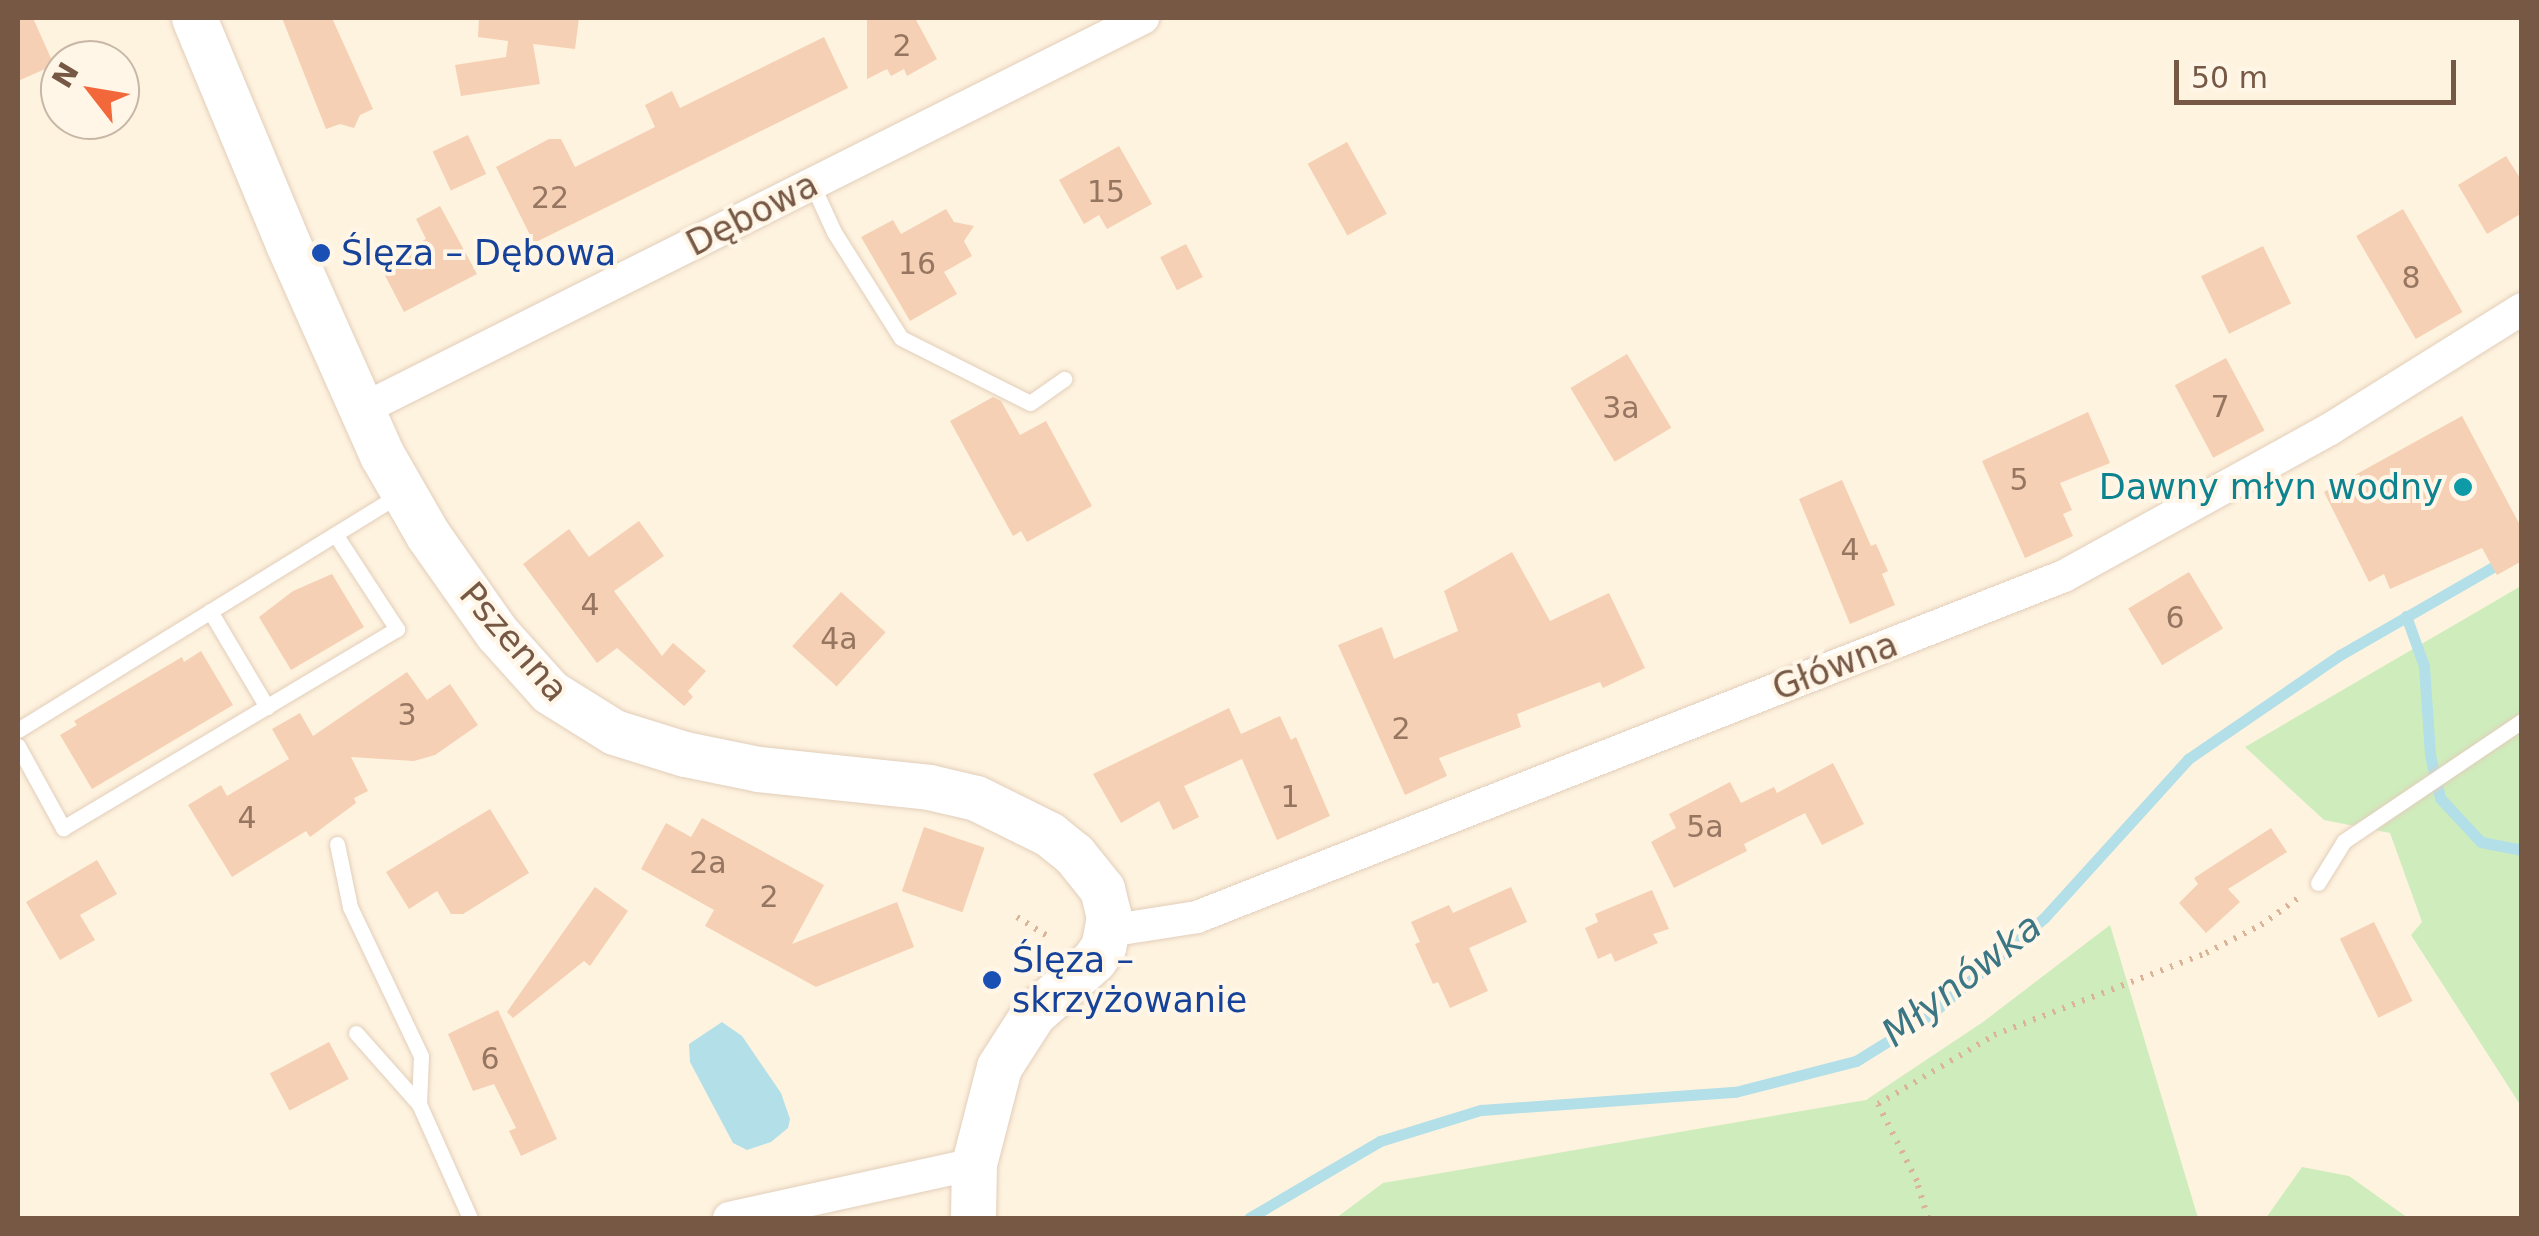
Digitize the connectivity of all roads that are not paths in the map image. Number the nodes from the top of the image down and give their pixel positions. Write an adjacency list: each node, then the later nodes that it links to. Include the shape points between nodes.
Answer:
1 (194, 18): 6 (street, Pszenna)
2 (1143, 18): 3 (street, Dębowa)
3 (812, 184): 5 (lane, via 900,338 1030,404); 6 (street, Dębowa)
4 (2522, 309): 16 (street, Główna, via 2330,429 2064,576 1197,917)
5 (1064, 379)
6 (361, 410): 7 (street, Pszenna)
7 (403, 492): 8 (lane); 16 (street, Pszenna, via 497,633 550,692 590,721 645,744 758,769 976,798 1029,822 1074,854 1102,889)
8 (335, 534): 9 (lane); 10 (lane, via 397,628)
9 (210, 612): 10 (lane); 12 (lane)
10 (267, 707): 13 (lane, via 63,828)
11 (2522, 721): 15 (lane, via 2344,841)
12 (18, 730)
13 (18, 746)
14 (336, 844): 18 (lane, via 350,907 421,1056)
15 (2318, 883)
16 (1108, 931): 19 (street, via 1094,960 1012,1042 988,1097)
17 (356, 1033): 18 (lane)
18 (419, 1104): 20 (lane)
19 (974, 1164): 21 (street); 22 (street)
20 (470, 1218)
21 (729, 1218)
22 (973, 1218)

